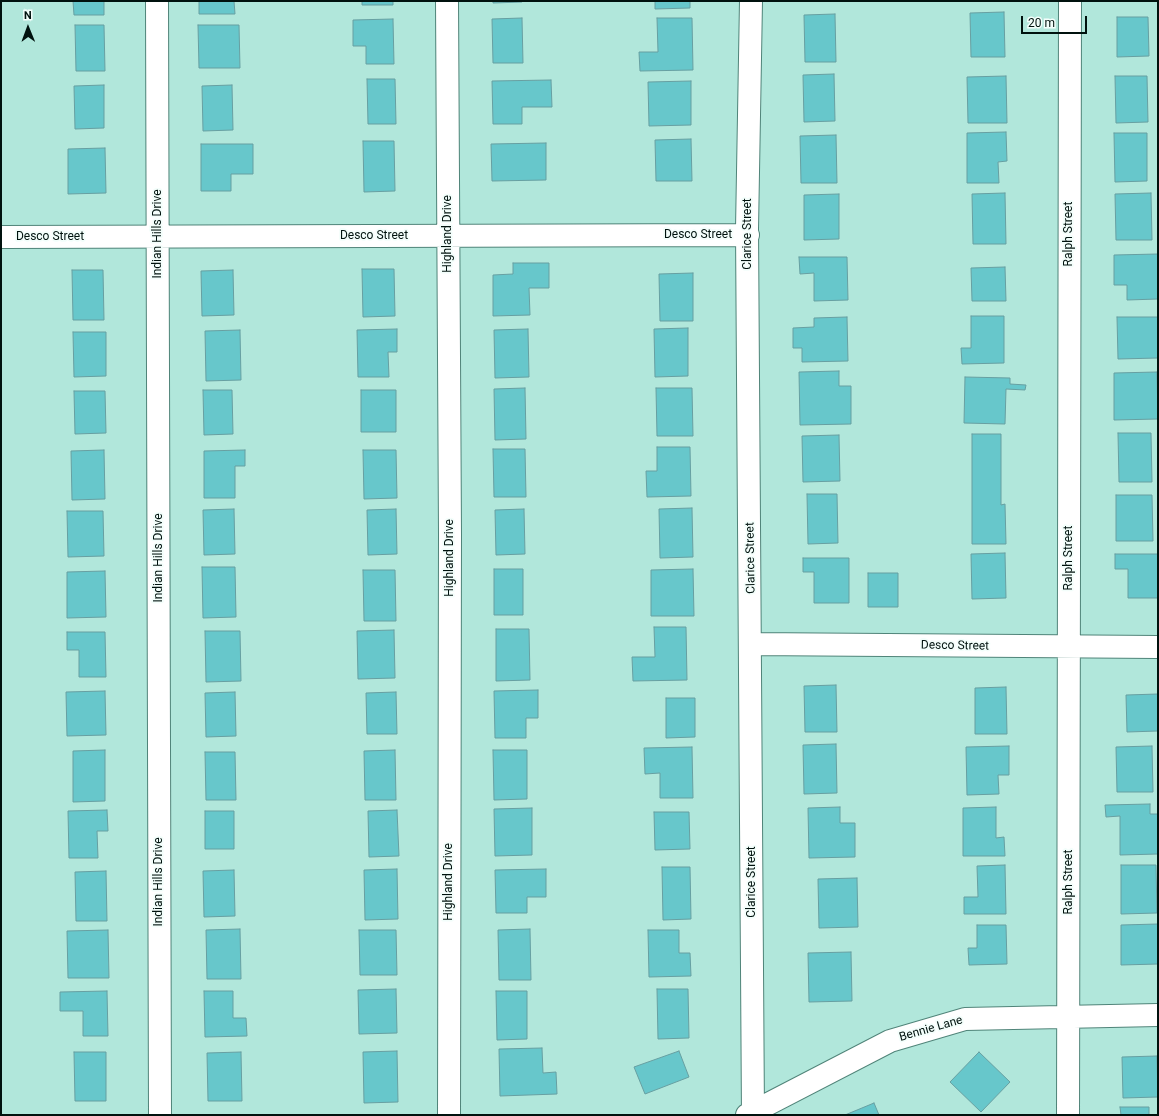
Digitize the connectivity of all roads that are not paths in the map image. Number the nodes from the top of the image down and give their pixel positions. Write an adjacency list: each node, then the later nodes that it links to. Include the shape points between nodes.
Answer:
1 (157, 1): 8 (street, Indian Hills Drive)
2 (447, 1): 6 (street, Highland Drive)
3 (751, 1): 5 (street, Clarice Street)
4 (1070, 1): 10 (street, Ralph Street)
5 (748, 235): 6 (street, Desco Street); 9 (street, Clarice Street)
6 (448, 236): 8 (street, Desco Street); 16 (street, Highland Drive)
7 (1, 237): 8 (street, Desco Street)
8 (158, 237): 15 (street, Indian Hills Drive)
9 (751, 644): 10 (street, Desco Street); 14 (street, Clarice Street)
10 (1069, 647): 11 (street, Desco Street); 12 (street, Ralph Street)
11 (1158, 647)
12 (1069, 1015): 13 (street, Bennie Lane); 14 (street, Bennie Lane, via 965,1019 890,1041); 17 (street, Ralph Street)
13 (1158, 1015)
14 (751, 1114)
15 (160, 1115)
16 (449, 1115)
17 (1068, 1115)

